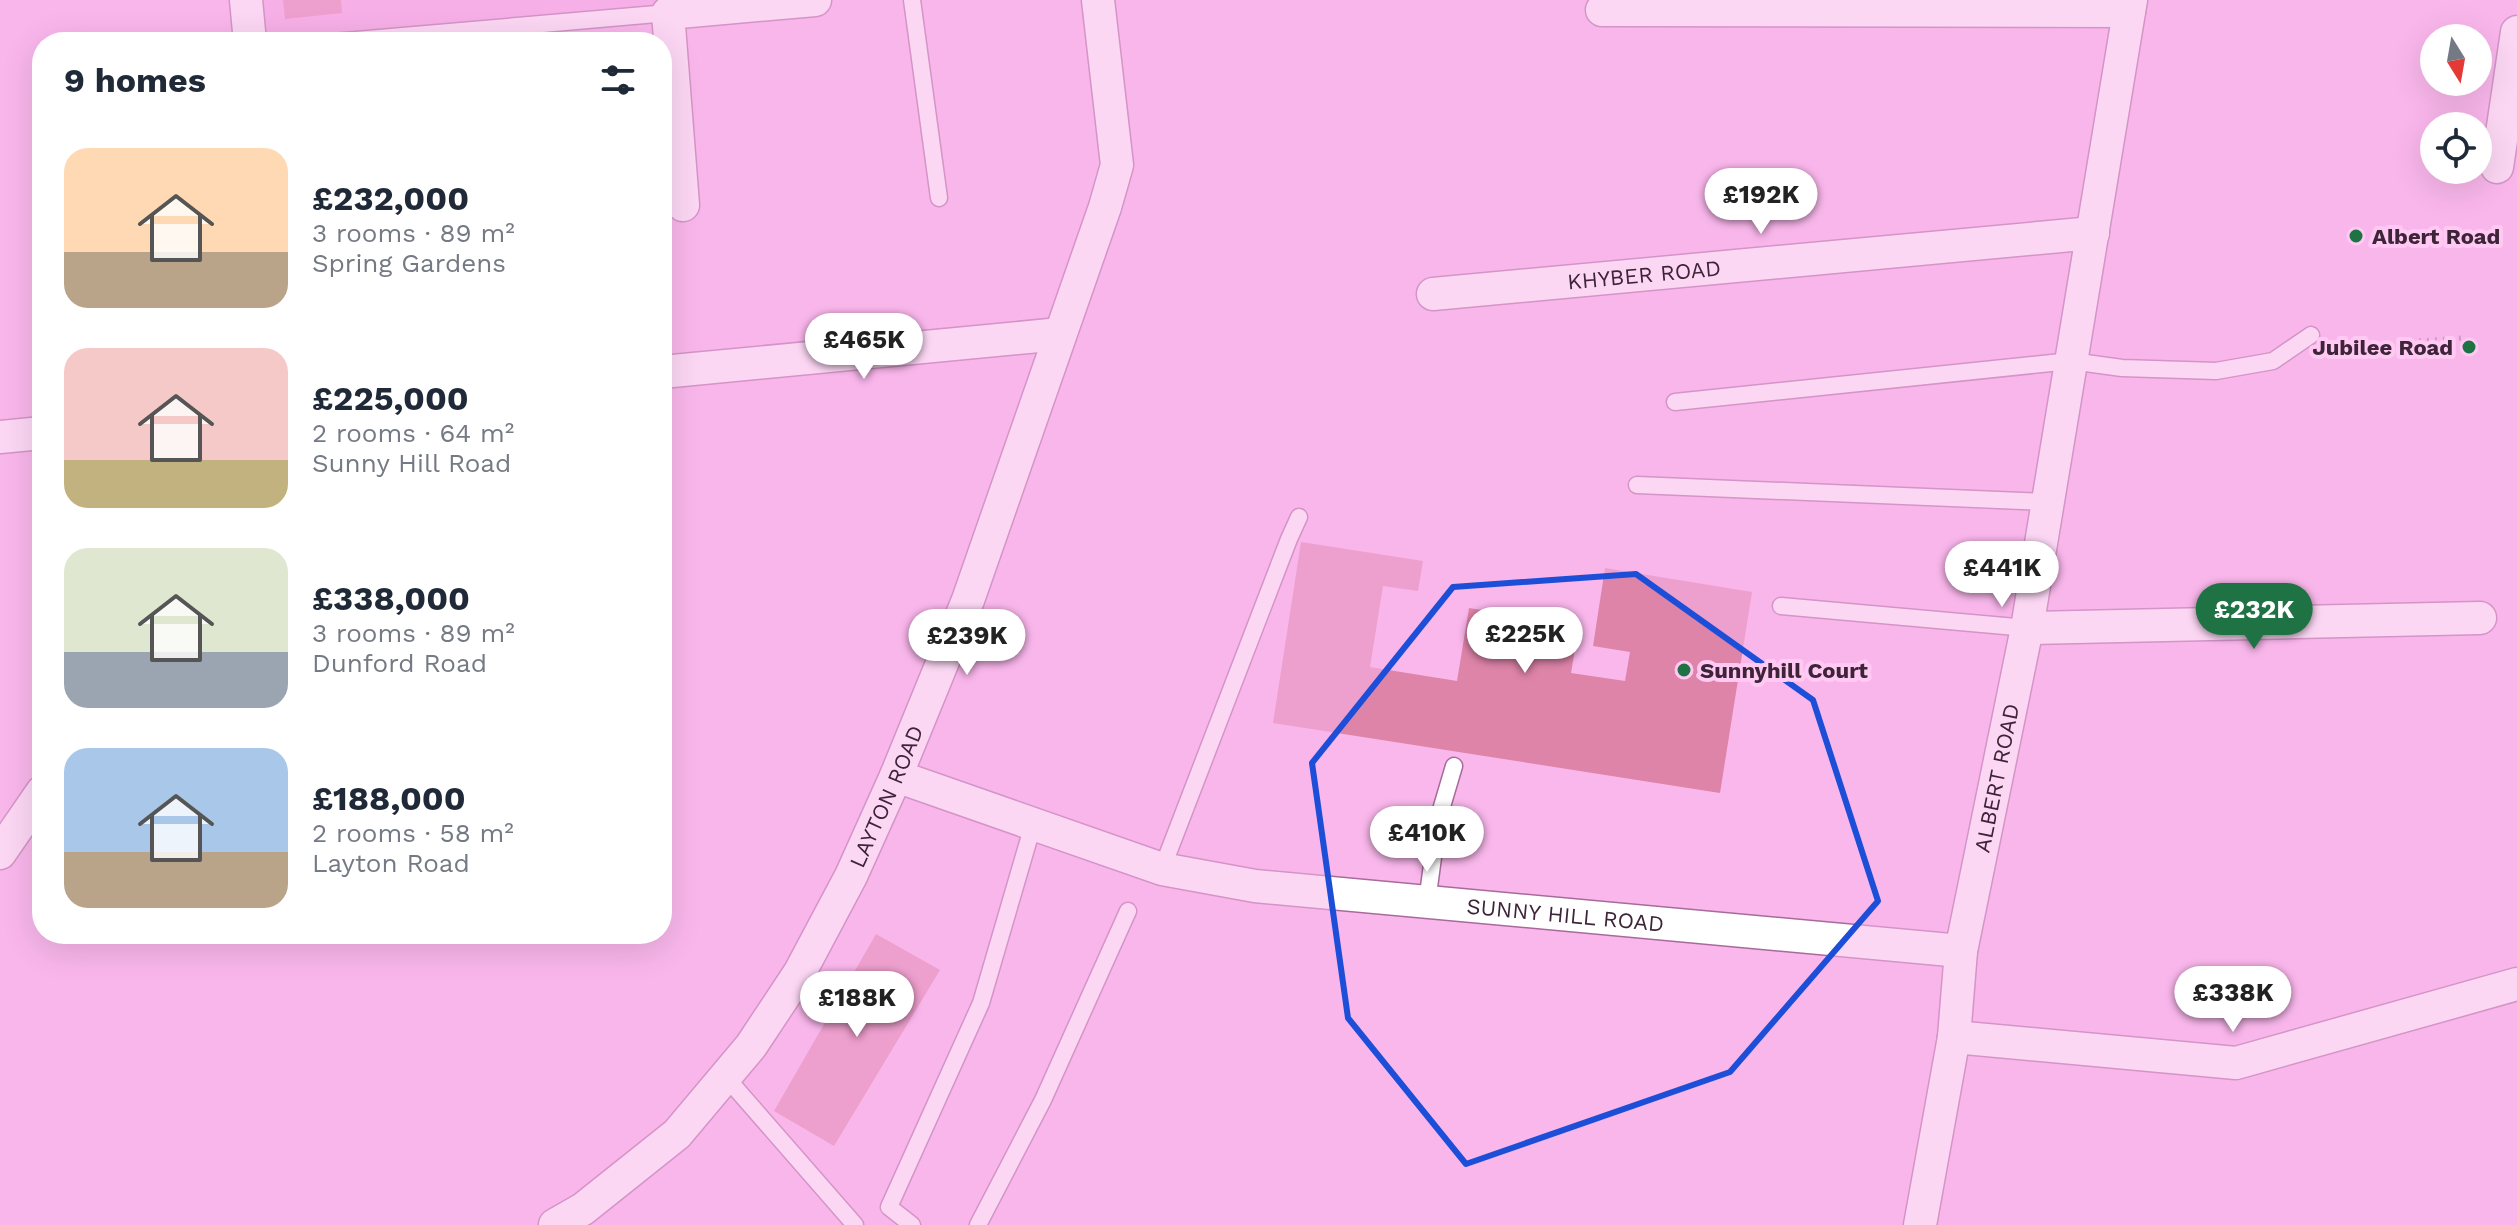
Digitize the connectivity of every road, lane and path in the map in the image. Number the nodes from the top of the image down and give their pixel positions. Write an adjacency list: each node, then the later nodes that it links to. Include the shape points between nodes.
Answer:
1 (246, 0): 8 (street)
2 (815, 0): 7 (street)
3 (912, 0): 14 (lane)
4 (1092, 1): 18 (street, LAYTON ROAD, via 1117,165)
5 (2130, 6): 6 (street); 16 (street, ALBERT ROAD)
6 (1602, 10)
7 (668, 13): 9 (lane); 10 (street)
8 (249, 32)
9 (474, 32)
10 (669, 32)
11 (2517, 32): 13 (street)
12 (672, 64): 15 (street)
13 (2497, 167)
14 (939, 198)
15 (683, 205)
16 (2093, 233): 17 (street, KHYBER ROAD); 22 (street, ALBERT ROAD)
17 (1433, 294)
18 (1060, 334): 23 (street); 34 (street, LAYTON ROAD, via 968,600)
19 (2311, 335): 22 (lane, via 2273,361 2216,371)
20 (2462, 338): 21 (path)
21 (2403, 342)
22 (2071, 361): 24 (lane); 28 (street, ALBERT ROAD)
23 (672, 371)
24 (1675, 402)
25 (32, 434): 26 (street)
26 (0, 437)
27 (1637, 485): 28 (lane)
28 (2048, 502): 32 (street, ALBERT ROAD)
29 (1299, 517): 38 (lane)
30 (1781, 606): 32 (lane)
31 (2480, 618): 32 (street)
32 (2027, 628): 41 (street, ALBERT ROAD)
33 (1454, 766): 39 (lane, via 1438,820)
34 (896, 776): 36 (street, SUNNY HILL ROAD); 44 (street, LAYTON ROAD, via 800,972)
35 (32, 807): 37 (street)
36 (1033, 825): 38 (street, SUNNY HILL ROAD); 47 (lane, via 981,1003 889,1207)
37 (0, 853)
38 (1162, 869): 39 (street, SUNNY HILL ROAD, via 1255,886)
39 (1427, 902): 41 (street, SUNNY HILL ROAD)
40 (1128, 911): 48 (lane, via 1043,1100)
41 (1961, 951): 43 (street, ALBERT ROAD)
42 (2517, 984): 43 (street, via 2236,1063)
43 (1954, 1037): 49 (street, ALBERT ROAD)
44 (725, 1076): 45 (street, LAYTON ROAD, via 677,1134); 46 (lane)
45 (555, 1225)
46 (855, 1225)
47 (912, 1225)
48 (978, 1225)
49 (1920, 1225)

